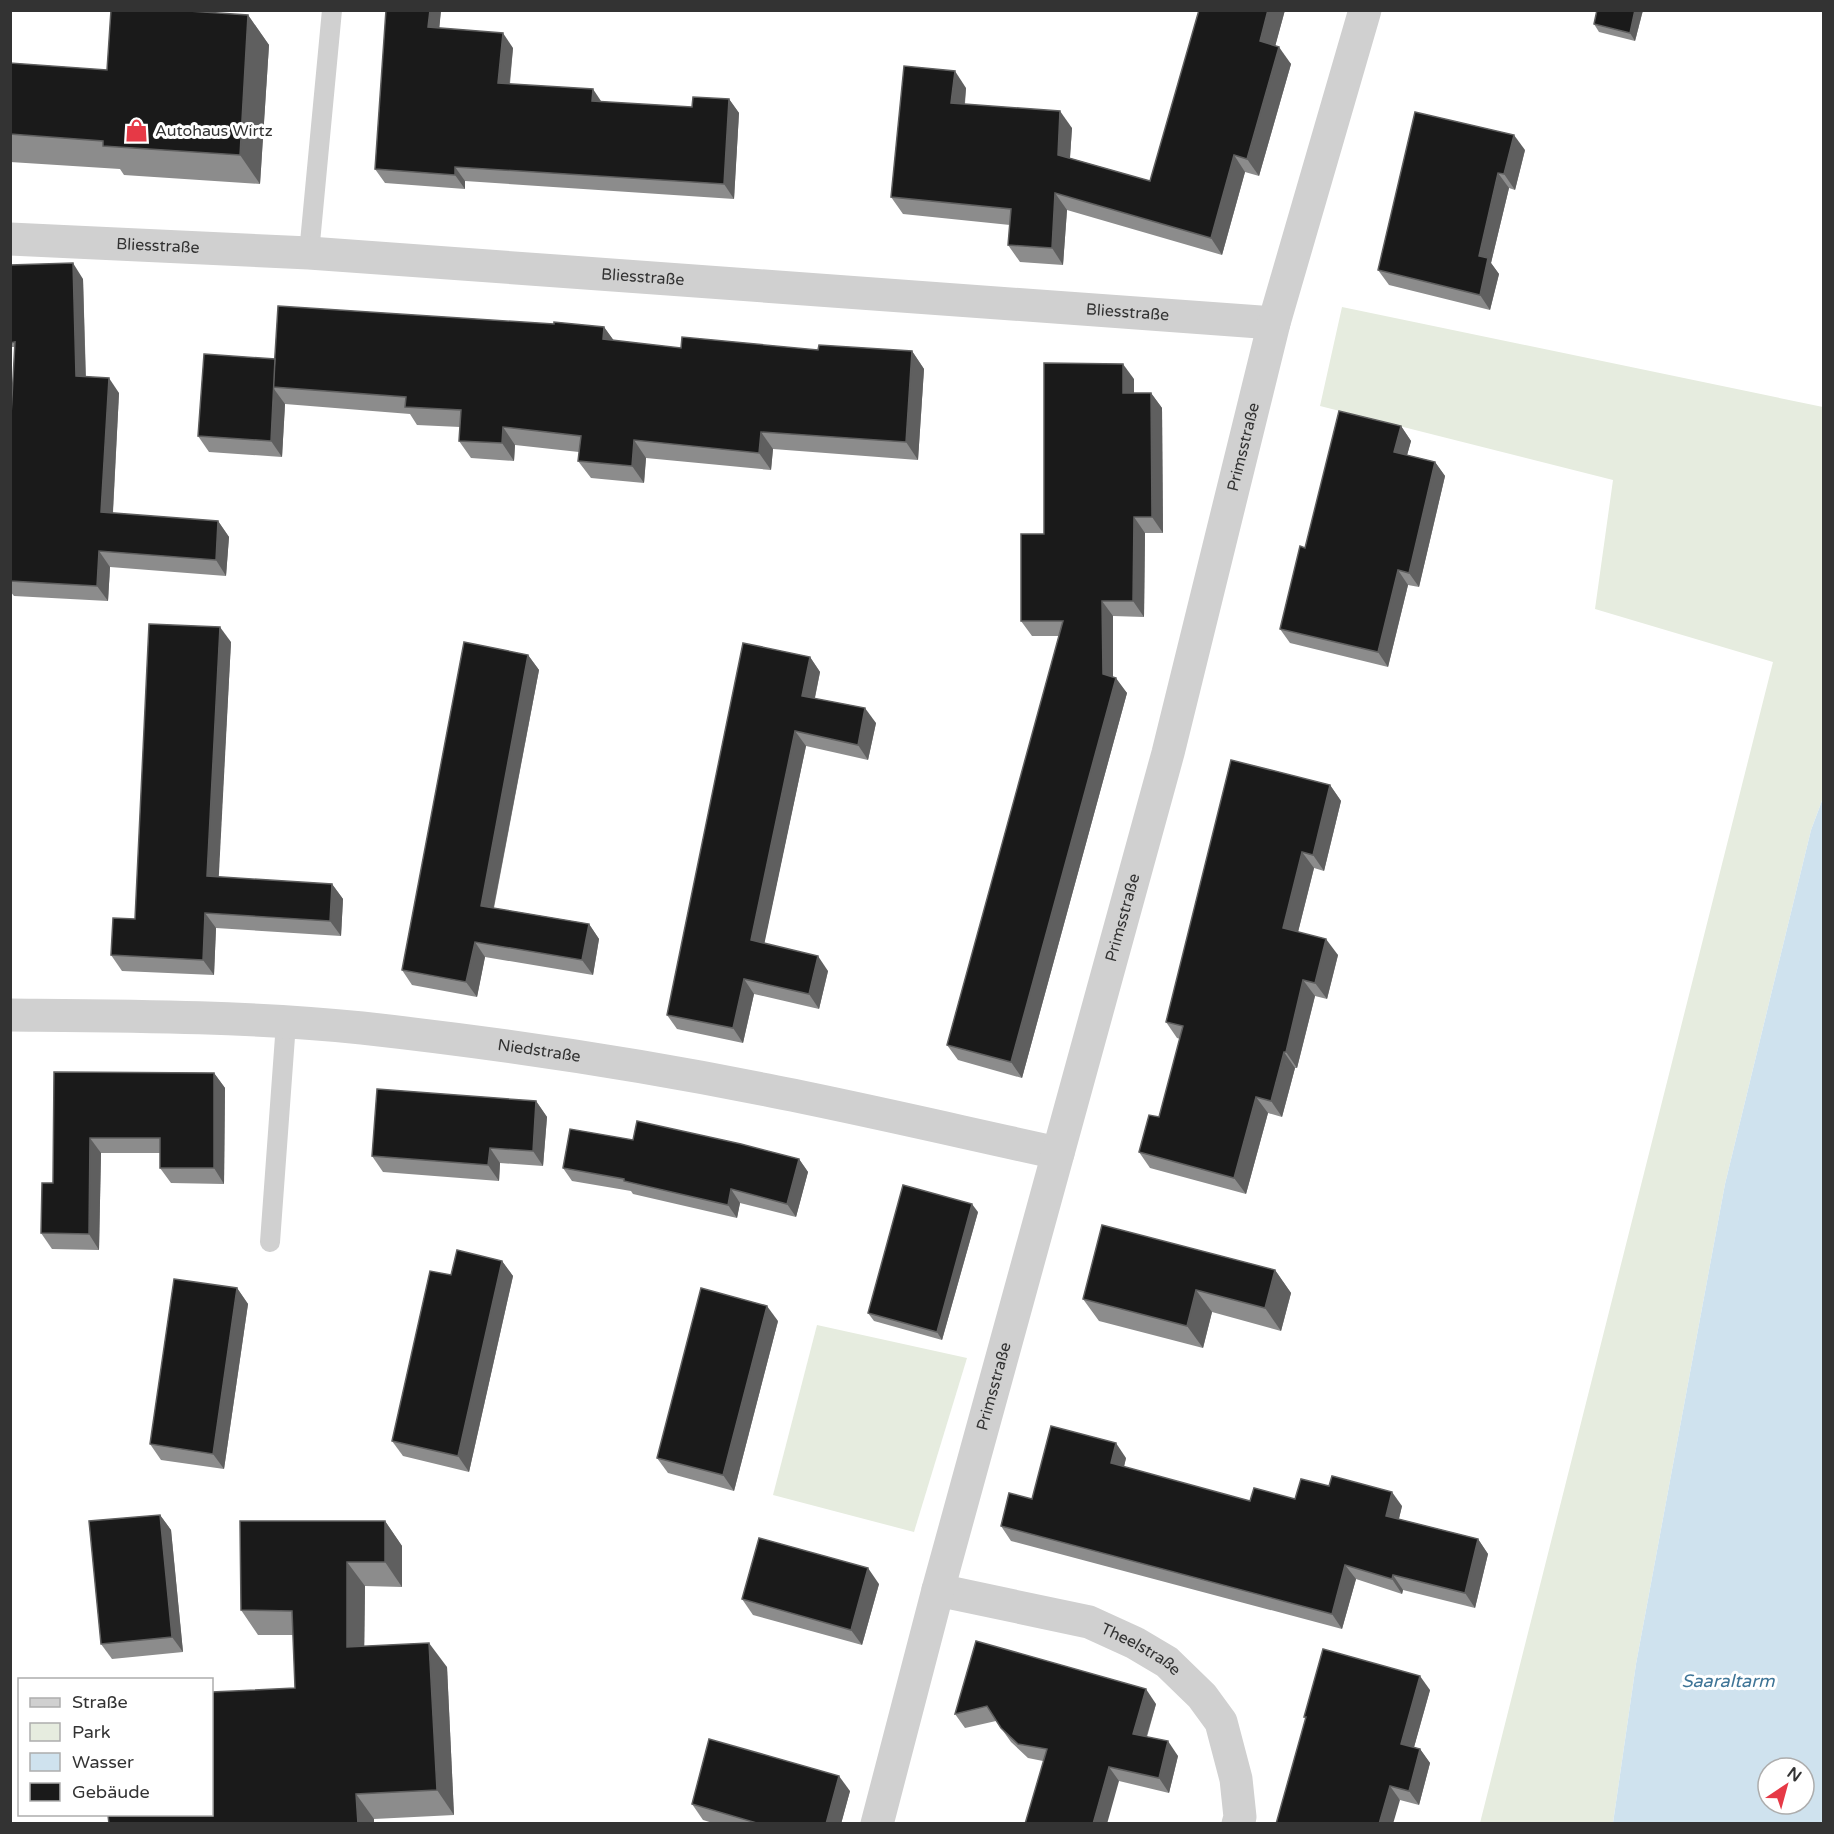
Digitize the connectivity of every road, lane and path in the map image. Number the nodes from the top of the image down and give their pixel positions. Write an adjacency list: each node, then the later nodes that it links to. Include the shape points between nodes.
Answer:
1 (332, 10): 4 (lane)
2 (1365, 10): 5 (street, Primsstraße)
3 (10, 239): 4 (street, Bliesstraße)
4 (309, 253): 5 (street, Bliesstraße)
5 (1275, 323): 8 (street, Primsstraße, via 1165,764)
6 (10, 1014): 7 (street, Niedstraße, via 196,1017)
7 (286, 1023): 8 (street, Niedstraße, via 371,1029 622,1064 766,1089); 9 (lane)
8 (1058, 1153): 10 (street, Primsstraße)
9 (270, 1242)
10 (938, 1590): 11 (street, Primsstraße); 12 (street, Theelstraße, via 1089,1622 1167,1662 1202,1696 1221,1722 1236,1779)
11 (877, 1824)
12 (1238, 1824)

